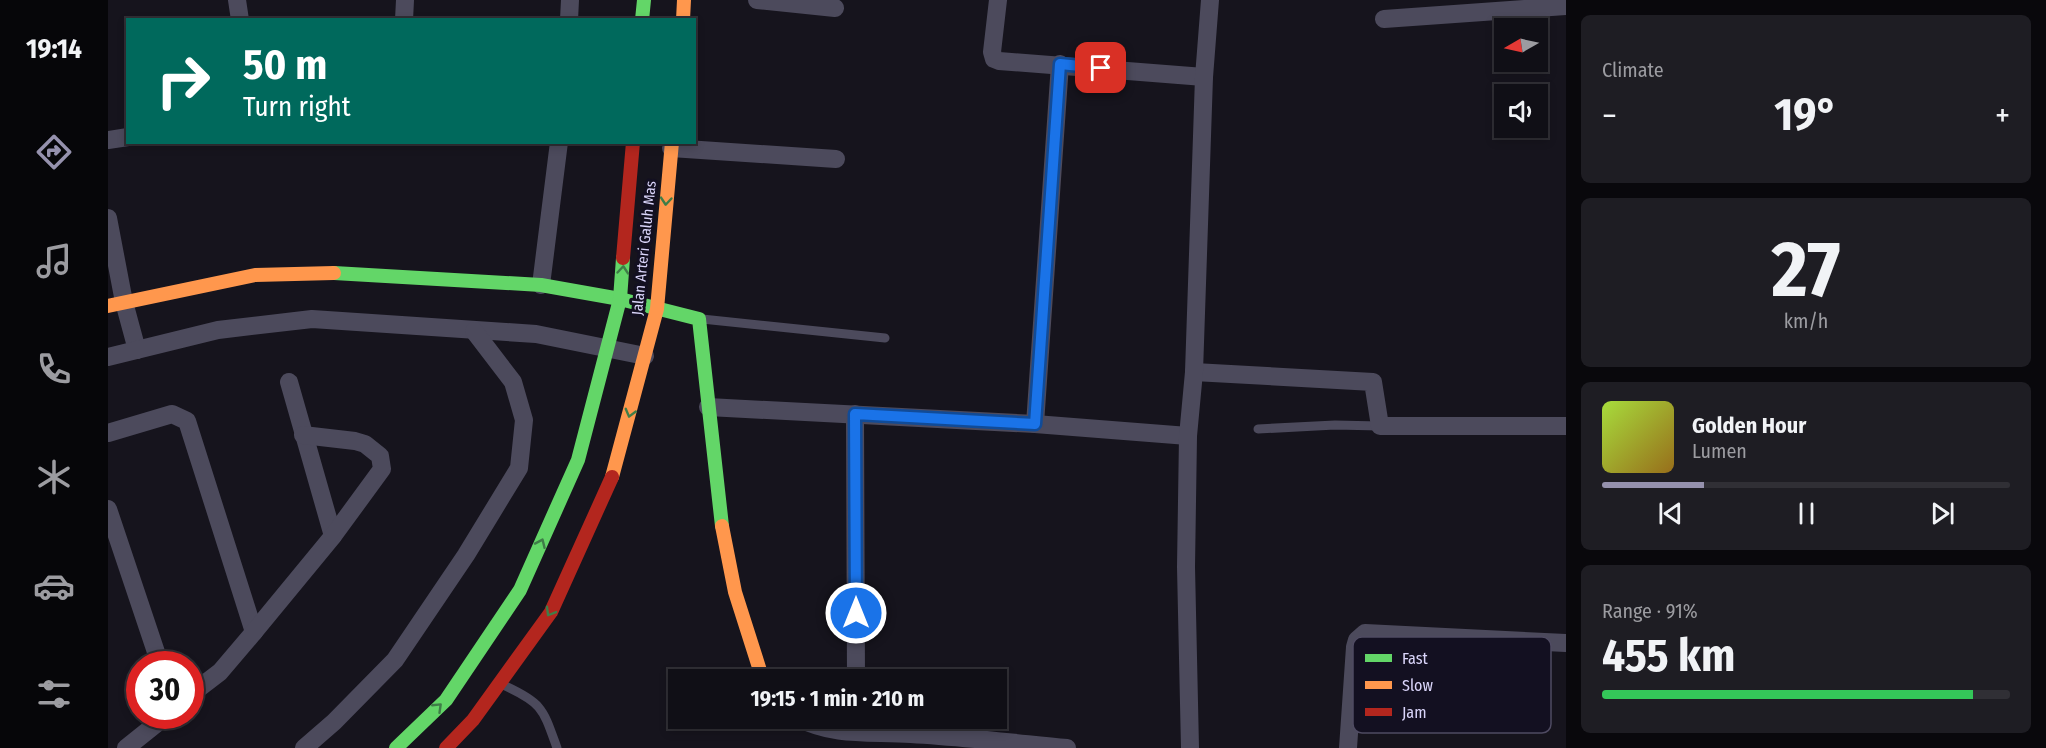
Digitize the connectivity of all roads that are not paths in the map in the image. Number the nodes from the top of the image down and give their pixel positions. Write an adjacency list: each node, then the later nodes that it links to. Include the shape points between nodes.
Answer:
1 (237, 0): 11 (street)
2 (405, 0): 12 (street)
3 (570, 0): 13 (street)
4 (644, 0): 14 (main road)
5 (684, 0): 15 (main road)
6 (757, 0): 10 (street)
7 (998, 0): 17 (street, via 994,59)
8 (1210, 0): 18 (street)
9 (1566, 6): 16 (street)
10 (835, 8)
11 (240, 18)
12 (404, 18)
13 (569, 18)
14 (642, 18)
15 (683, 18)
16 (1384, 19)
17 (1060, 64): 18 (street); 41 (street)
18 (1204, 77): 37 (street)
19 (126, 137): 20 (street)
20 (108, 140)
21 (559, 144): 26 (street)
22 (633, 144): 27 (main road, one-way to 22)
23 (671, 145): 24 (street); 29 (main road, Jalan Arteri Galuh Mas, one-way to 29)
24 (836, 159)
25 (108, 218): 28 (street)
26 (541, 285): 27 (main road); 28 (main road, via 325,272 255,275)
27 (620, 299): 29 (main road); 33 (main road)
28 (116, 304): 34 (street)
29 (657, 309): 30 (main road); 35 (main road, Jalan Arteri Galuh Mas)
30 (699, 319): 32 (lane); 39 (main road)
31 (474, 332): 33 (street, via 536,334); 34 (street, via 312,319 218,330); 65 (street, via 513,382 524,420 519,468 395,660)
32 (885, 338)
33 (609, 348): 35 (street); 66 (main road, one-way to 33, via 446,700 520,590 578,460)
34 (137, 350): 36 (street)
35 (645, 356): 60 (main road, Jalan Arteri Galuh Mas, one-way to 60, via 614,473 551,612)
36 (108, 357)
37 (1194, 372): 42 (street, via 1373,382); 47 (street)
38 (289, 382): 46 (street)
39 (708, 407): 40 (street); 56 (main road, via 727,568)
40 (855, 414): 41 (street); 57 (street)
41 (1035, 424): 47 (street)
42 (1380, 426): 43 (street); 44 (lane)
43 (1566, 426)
44 (1258, 429)
45 (108, 432): 50 (street, via 172,414 187,421)
46 (303, 435): 49 (street); 49 (street, via 365,444 380,456 382,469)
47 (1188, 436): 70 (street)
48 (108, 509): 55 (street)
49 (333, 536): 50 (street)
50 (254, 632): 59 (street, via 220,672)
51 (1360, 637): 52 (street, via 1365,633)
52 (1438, 637)
53 (1551, 643): 54 (street)
54 (1566, 644)
55 (156, 651)
56 (758, 669)
57 (856, 669)
58 (1353, 676): 71 (street)
59 (204, 684)
60 (501, 684): 67 (main road, Jalan Arteri Galuh Mas); 68 (lane, via 528,697 544,712)
61 (150, 729): 64 (street)
62 (867, 729): 63 (street)
63 (909, 741): 69 (street)
64 (126, 748)
65 (304, 748)
66 (396, 748)
67 (446, 748)
68 (557, 748)
69 (1067, 748)
70 (1190, 748)
71 (1348, 748)

